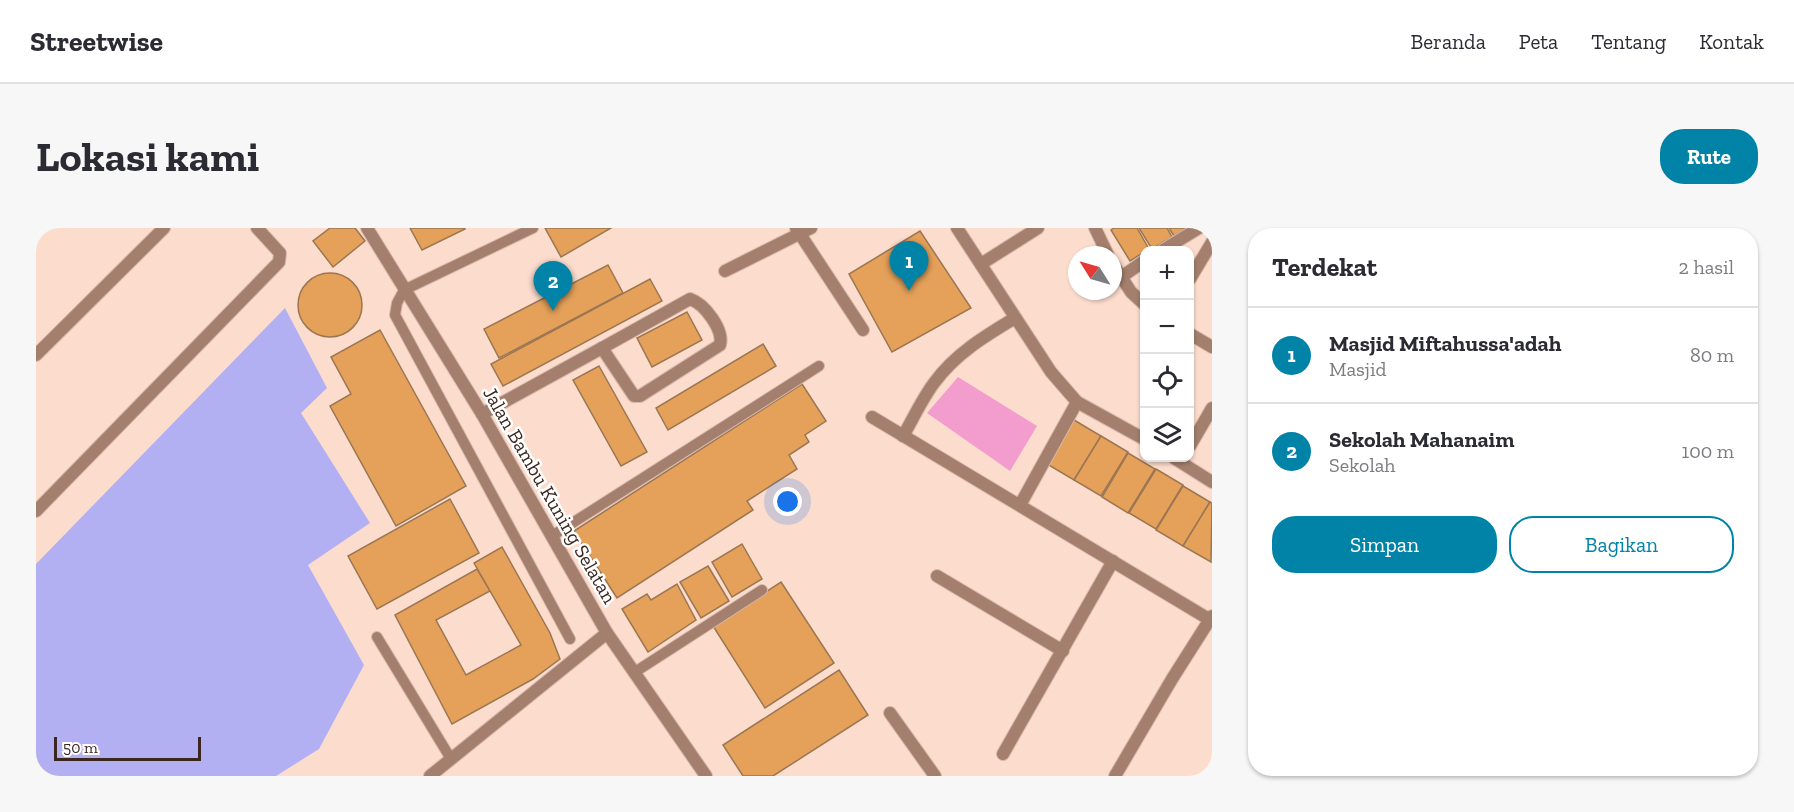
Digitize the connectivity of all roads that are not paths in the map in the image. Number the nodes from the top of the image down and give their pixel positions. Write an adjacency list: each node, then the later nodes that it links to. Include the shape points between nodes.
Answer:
1 (164, 228): 26 (street)
2 (257, 228): 37 (street, via 279,253 279,262)
3 (367, 228): 19 (street, Jalan Bambu Kuning Selatan)
4 (533, 228): 19 (lane)
5 (957, 228): 13 (street)
6 (1038, 228): 13 (street)
7 (1095, 228): 11 (street)
8 (1199, 228): 12 (street)
9 (803, 230): 15 (street); 22 (street, via 825,275)
10 (1212, 242): 16 (street)
11 (1104, 246)
12 (1170, 246)
13 (981, 264): 21 (street)
14 (1140, 264): 17 (street)
15 (725, 271)
16 (1194, 272)
17 (1122, 277)
18 (1122, 280): 20 (street)
19 (404, 290): 30 (street, Jalan Bambu Kuning Selatan); 46 (lane, via 395,315)
20 (1140, 300)
21 (1015, 318): 28 (street, via 1050,372); 32 (street, via 962,353 944,370)
22 (863, 330)
23 (1194, 336): 24 (street)
24 (1212, 347)
25 (602, 348): 25 (street, via 690,299 701,304 722,340 720,345 636,397); 30 (street)
26 (36, 355)
27 (819, 366): 39 (lane)
28 (1077, 402): 33 (street); 38 (street)
29 (1212, 408): 34 (street)
30 (482, 414): 39 (street, Jalan Bambu Kuning Selatan)
31 (872, 417): 32 (street)
32 (903, 436): 38 (street)
33 (1140, 437)
34 (1194, 439)
35 (1183, 462): 36 (street)
36 (1212, 482)
37 (38, 505)
38 (1020, 505): 40 (street)
39 (552, 536): 44 (street, Jalan Bambu Kuning Selatan)
40 (1113, 561): 43 (street); 47 (street)
41 (937, 576): 47 (street)
42 (762, 590): 48 (lane)
43 (1211, 619): 55 (street)
44 (607, 633): 48 (street, Jalan Bambu Kuning Selatan); 51 (street)
45 (377, 637): 51 (lane)
46 (570, 639)
47 (1063, 651): 50 (street)
48 (635, 672): 53 (street, Jalan Bambu Kuning Selatan)
49 (890, 713): 54 (street)
50 (1003, 754)
51 (451, 759): 52 (street)
52 (430, 776)
53 (706, 776)
54 (935, 776)
55 (1115, 776)

